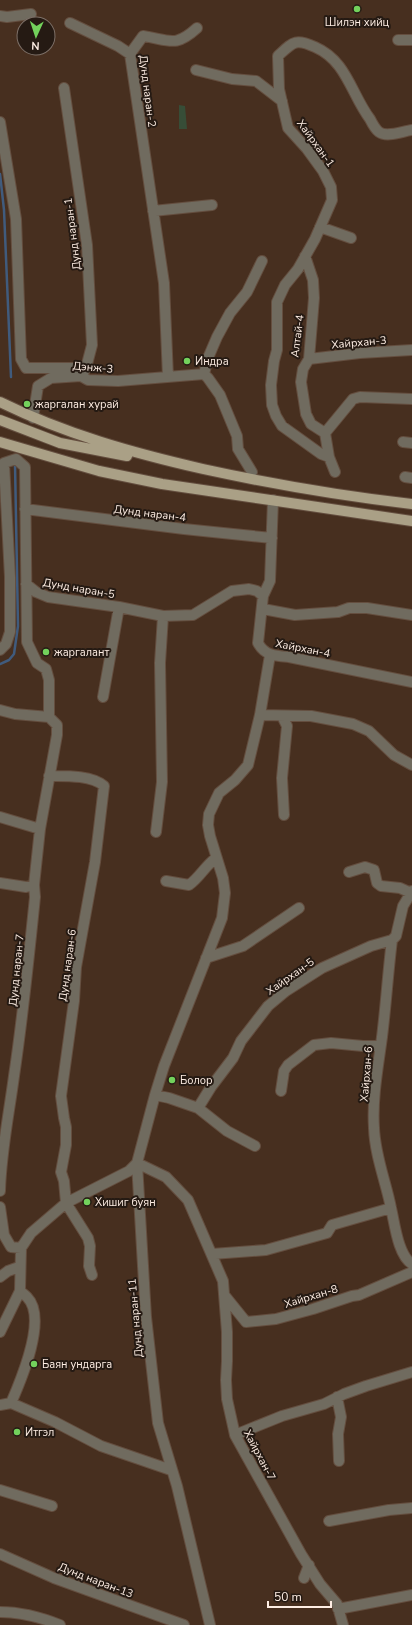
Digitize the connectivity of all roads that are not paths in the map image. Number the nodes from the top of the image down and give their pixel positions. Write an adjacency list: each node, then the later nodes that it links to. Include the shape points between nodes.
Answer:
1 (31, 14): 2 (street)
2 (0, 16)
3 (70, 23): 7 (street)
4 (197, 28): 7 (street, Дунд наран-2, via 186,38 174,42 143,36)
5 (398, 40): 6 (street)
6 (412, 40)
7 (130, 54): 14 (street, Дунд наран-2)
8 (196, 70): 10 (street, via 232,79 256,81)
9 (64, 88): 21 (street, Дунд наран-1, via 87,245 92,345)
10 (282, 101): 12 (street, Хайрхан-1, via 278,56 293,42 303,42 336,60 379,132 387,134); 15 (street, Хайрхан-1, via 288,128 307,149 331,187 332,200)
11 (0, 122): 21 (street, via 16,220 21,359 26,368)
12 (412, 130)
13 (212, 205): 14 (street)
14 (153, 211): 23 (street, Дунд наран-2, via 164,283)
15 (320, 228): 16 (street); 17 (street, Хайрхан-1)
16 (351, 238)
17 (305, 256): 20 (street, Алтай-4, via 314,298); 30 (street, Хайрхан-1, via 285,285 277,302 277,350 271,386 272,405 282,426)
18 (262, 261): 22 (street, via 247,292 230,313 217,337)
19 (412, 350): 20 (street, Хайрхан-3)
20 (309, 359): 28 (street, Алтай-4, via 303,369 301,382 306,414 311,424)
21 (83, 372): 23 (street, Дэнж-3, via 88,380 118,381); 26 (street, Дэнж-3, via 51,378 38,386)
22 (204, 374): 23 (street, Дэнж-3); 33 (street, via 220,395 237,436 238,449)
23 (168, 377)
24 (412, 399): 28 (street, via 352,399)
25 (0, 402): 26 (main road)
26 (33, 418): 33 (main road, via 155,458)
27 (0, 420): 33 (main road, via 60,443)
28 (325, 433): 30 (street)
29 (0, 442): 34 (main road, via 106,473)
30 (329, 457): 32 (street)
31 (2, 463): 36 (street, via 16,459 25,467); 45 (street, via 10,577 10,632 6,644)
32 (335, 472)
33 (254, 477): 35 (main road, via 354,497)
34 (273, 500): 37 (main road); 38 (street)
35 (412, 504)
36 (25, 509): 38 (street, Дунд наран-4); 39 (street)
37 (412, 521)
38 (272, 538): 40 (street, via 270,581)
39 (26, 584): 41 (street, Дунд наран-5, via 36,592 48,596); 52 (street, Дунд наран-5, via 27,642 37,663 46,669 49,680)
40 (264, 596): 42 (street); 44 (street, Дунд наран-5, via 253,590 232,591 193,615)
41 (119, 607): 44 (street, Дунд наран-5); 48 (street, Дунд наран-5)
42 (263, 609): 43 (street, via 296,615 367,608); 46 (street, Хайрхан-4, via 258,643 261,649)
43 (412, 615)
44 (164, 616): 58 (street, via 160,663 162,782)
45 (0, 650)
46 (270, 655): 47 (street, Хайрхан-4); 50 (street)
47 (412, 682)
48 (102, 697)
49 (0, 710): 52 (street)
50 (260, 716): 51 (street); 59 (street, via 248,765 219,793 209,814 208,825)
51 (282, 716): 53 (street, via 311,716 353,724 369,731 394,756); 55 (street, via 287,726 282,778)
52 (49, 717): 54 (street, Дунд наран-5, via 57,725)
53 (412, 765)
54 (50, 776): 57 (street, Дунд наран-7); 75 (street, Дунд наран-6, via 77,777 99,782 104,786 95,862 76,967 61,1096 66,1127 61,1172)
55 (284, 815)
56 (0, 817): 57 (street)
57 (40, 829): 63 (street, Дунд наран-7)
58 (156, 832)
59 (216, 858): 61 (street, via 189,885); 67 (street, via 225,893 222,918)
60 (349, 872): 64 (street, via 365,868 374,870 377,883 381,886)
61 (166, 881)
62 (0, 883): 63 (street, via 26,887)
63 (34, 885): 74 (street, Дунд наран-7, via 36,897 23,1018 5,1137)
64 (412, 892): 66 (street, via 403,906 396,936)
65 (299, 908): 67 (street, via 243,946)
66 (392, 940): 68 (street, Хайрхан-6); 71 (street, Хайрхан-5, via 371,946 322,968 268,1006 241,1041 233,1058 210,1087)
67 (206, 958): 70 (street)
68 (380, 1046): 69 (street, via 331,1043 314,1045 288,1065 284,1071); 77 (street, Хайрхан-6, via 374,1128)
69 (281, 1091)
70 (155, 1095): 71 (street); 73 (street)
71 (198, 1108): 72 (street, via 227,1131)
72 (255, 1146)
73 (137, 1163): 75 (street, via 130,1171); 81 (street, Хайрхан-7, via 166,1177 188,1200); 96 (street, Дунд наран-11, via 149,1348 158,1422)
74 (0, 1191)
75 (66, 1204): 80 (street, via 31,1234); 85 (street, via 88,1238)
76 (0, 1207): 79 (street, via 4,1235)
77 (391, 1208): 81 (street, via 332,1225 327,1233 284,1246); 82 (street, via 401,1248 408,1262)
78 (0, 1246): 79 (street)
79 (11, 1246): 80 (street)
80 (21, 1248): 83 (street)
81 (212, 1254): 88 (street, Хайрхан-7, via 223,1281)
82 (412, 1264)
83 (19, 1267): 86 (street); 87 (street)
84 (412, 1272): 88 (street, Хайрхан-8, via 359,1295 276,1319 246,1322)
85 (92, 1275)
86 (0, 1277)
87 (20, 1291): 89 (street); 92 (street, via 28,1298 34,1311 35,1329 26,1367)
88 (225, 1296): 94 (street, Хайрхан-7, via 227,1399)
89 (0, 1332)
90 (412, 1372): 91 (street)
91 (337, 1397): 94 (street, via 324,1404 282,1416); 95 (street, via 342,1416 338,1434)
92 (11, 1403): 93 (street); 96 (street, via 101,1446)
93 (0, 1406)
94 (235, 1435): 102 (street, Хайрхан-7)
95 (339, 1460)
96 (171, 1470): 109 (street, Дунд наран-11)
97 (0, 1490): 98 (street)
98 (52, 1506)
99 (412, 1508): 100 (street)
100 (329, 1521)
101 (0, 1554): 108 (street, Дунд наран-13, via 54,1578)
102 (309, 1565): 103 (street); 105 (street, Хайрхан-7)
103 (304, 1578)
104 (412, 1595): 105 (street)
105 (338, 1609): 110 (street, Хайрхан-7)
106 (0, 1612): 107 (street, via 17,1612)
107 (60, 1625)
108 (184, 1625)
109 (210, 1625)
110 (343, 1625)

